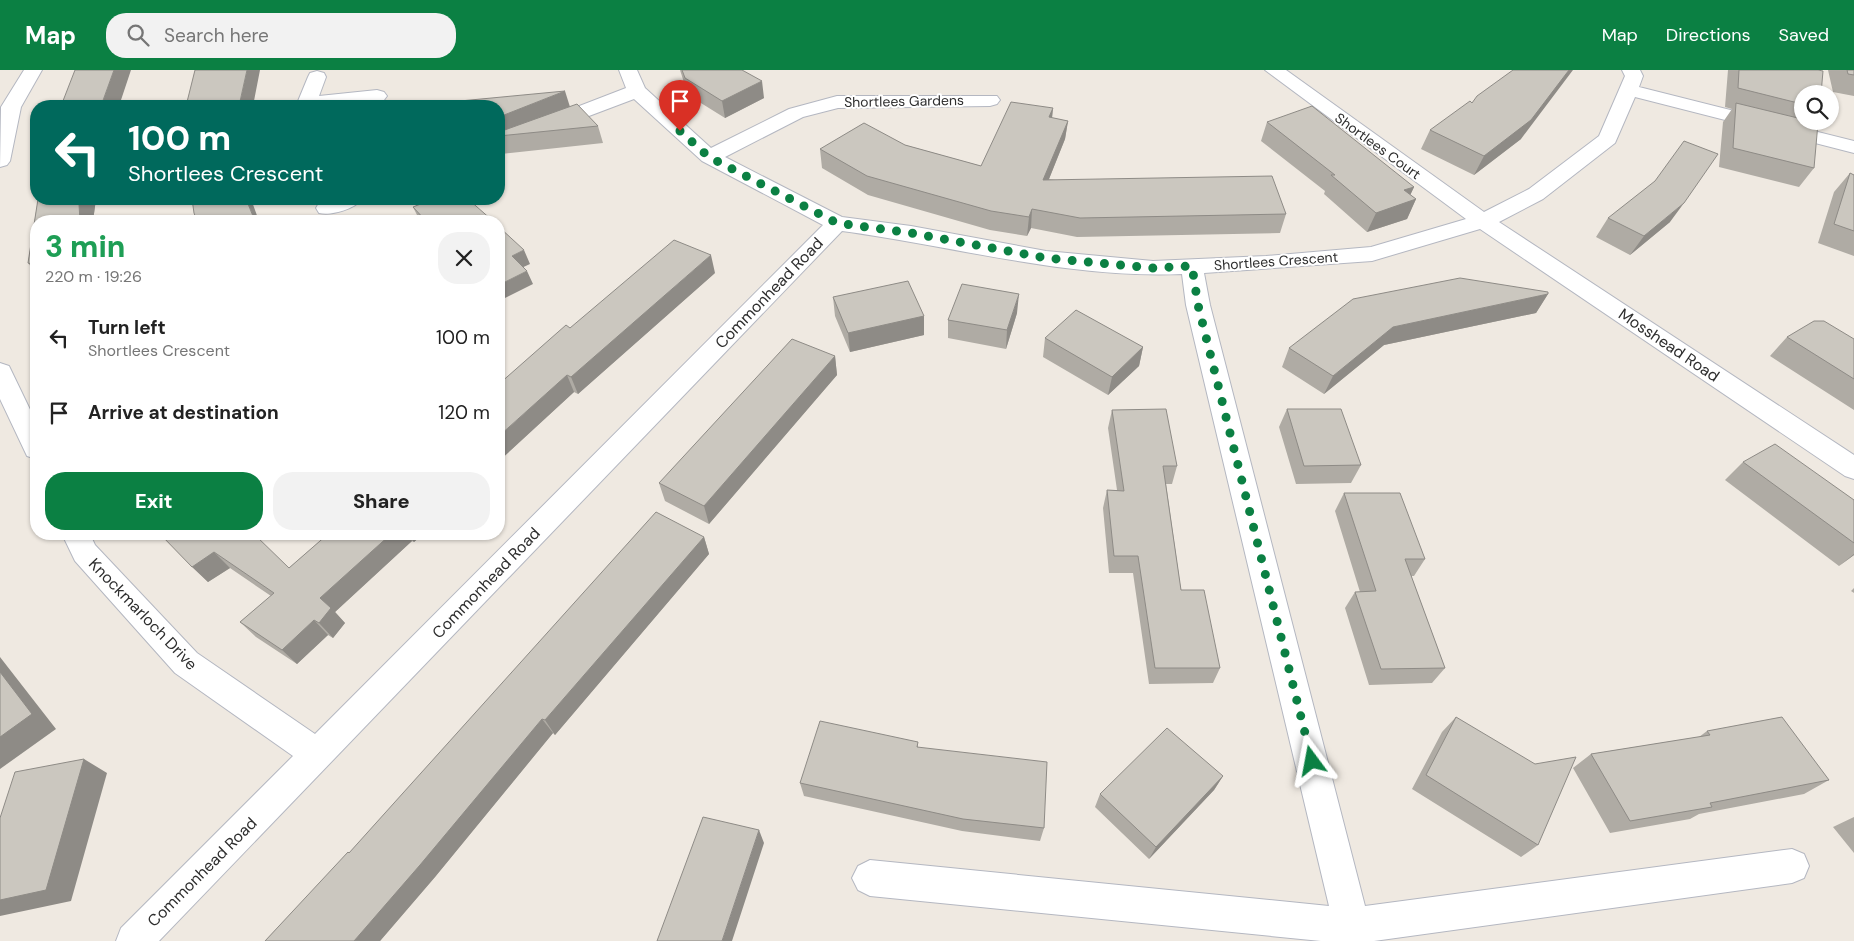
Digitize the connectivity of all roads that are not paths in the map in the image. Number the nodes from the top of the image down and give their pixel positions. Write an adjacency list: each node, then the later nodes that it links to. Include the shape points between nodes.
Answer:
1 (33, 70): 14 (street, via 11,108)
2 (628, 70): 6 (street, Shortlees Crescent)
3 (1274, 70): 15 (street, Shortlees Court)
4 (317, 77): 8 (street)
5 (1630, 80): 12 (street); 15 (street, Shortlees Crescent, via 1608,139 1536,194)
6 (637, 91): 11 (street); 13 (street, Shortlees Crescent)
7 (377, 96): 9 (street)
8 (307, 100)
9 (345, 100)
10 (990, 100): 13 (street, Shortlees Gardens, via 837,102 796,113)
11 (505, 142)
12 (1854, 147)
13 (709, 157): 16 (street, Shortlees Crescent)
14 (0, 162)
15 (1483, 221): 17 (street, Shortlees Crescent, via 1372,254); 20 (street, Mosshead Road)
16 (837, 223): 17 (street, Shortlees Crescent, via 1046,258 1153,268); 22 (street, Commonhead Road)
17 (1192, 266): 25 (street, via 1198,305)
18 (0, 372): 19 (street)
19 (30, 436)
20 (1854, 469)
21 (79, 540): 22 (street, Knockmarloch Drive, via 85,553 186,663)
22 (318, 755): 26 (street, Commonhead Road)
23 (1792, 866): 25 (street)
24 (870, 878): 25 (street)
25 (1352, 926)
26 (134, 941)

